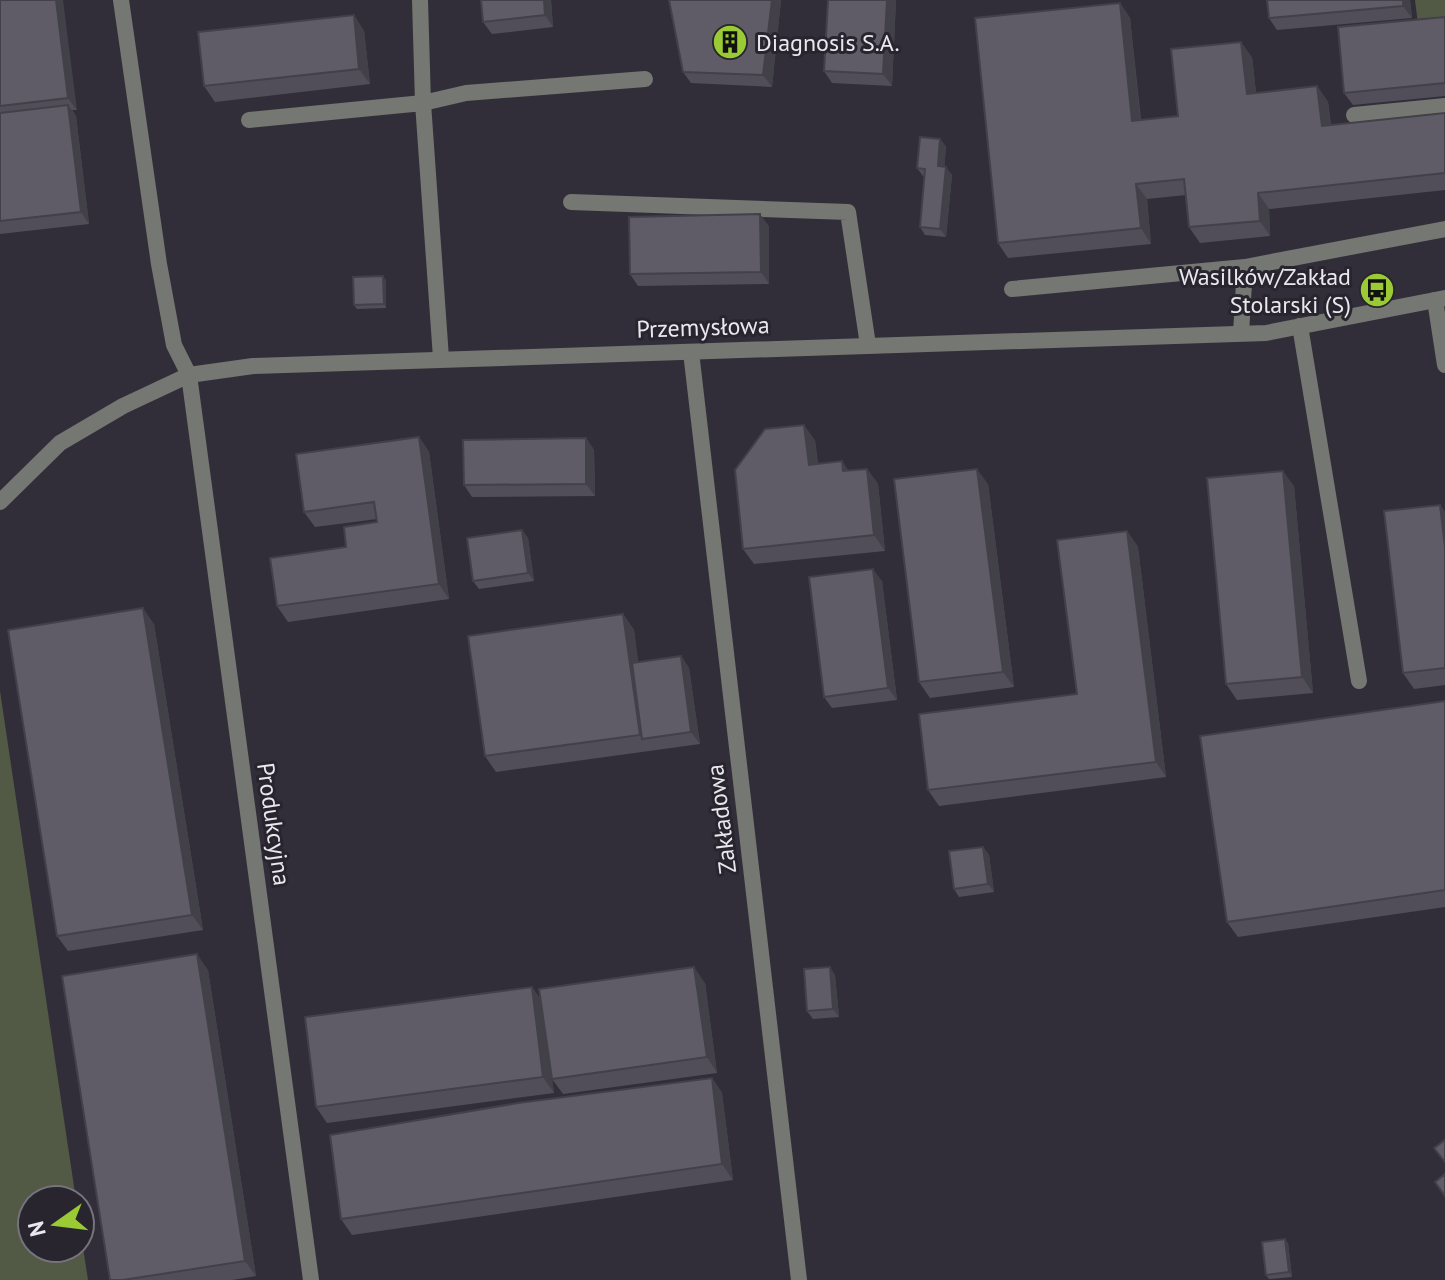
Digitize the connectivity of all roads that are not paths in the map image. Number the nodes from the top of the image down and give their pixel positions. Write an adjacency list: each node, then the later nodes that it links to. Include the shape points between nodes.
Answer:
1 (121, 0): 19 (street, Produkcyjna, via 174,345)
2 (420, 0): 4 (street)
3 (645, 79): 4 (street, via 466,93)
4 (423, 103): 7 (street); 17 (street)
5 (1445, 106): 6 (street)
6 (1354, 115)
7 (249, 120)
8 (571, 202): 15 (street, via 848,212)
9 (1445, 229): 10 (street)
10 (1245, 267): 11 (street); 14 (street)
11 (1012, 289)
12 (1440, 299): 13 (street, Przemysłowa); 18 (street)
13 (1300, 326): 14 (street, Przemysłowa); 21 (street)
14 (1241, 333): 15 (street, Przemysłowa)
15 (868, 345): 16 (street, Przemysłowa)
16 (691, 352): 17 (street, Przemysłowa); 23 (street, Zakładowa)
17 (441, 358): 19 (street, Przemysłowa, via 253,366)
18 (1445, 365)
19 (189, 375): 20 (street, Przemysłowa, via 60,443); 22 (street, Produkcyjna)
20 (0, 502)
21 (1359, 681)
22 (311, 1280)
23 (799, 1280)

